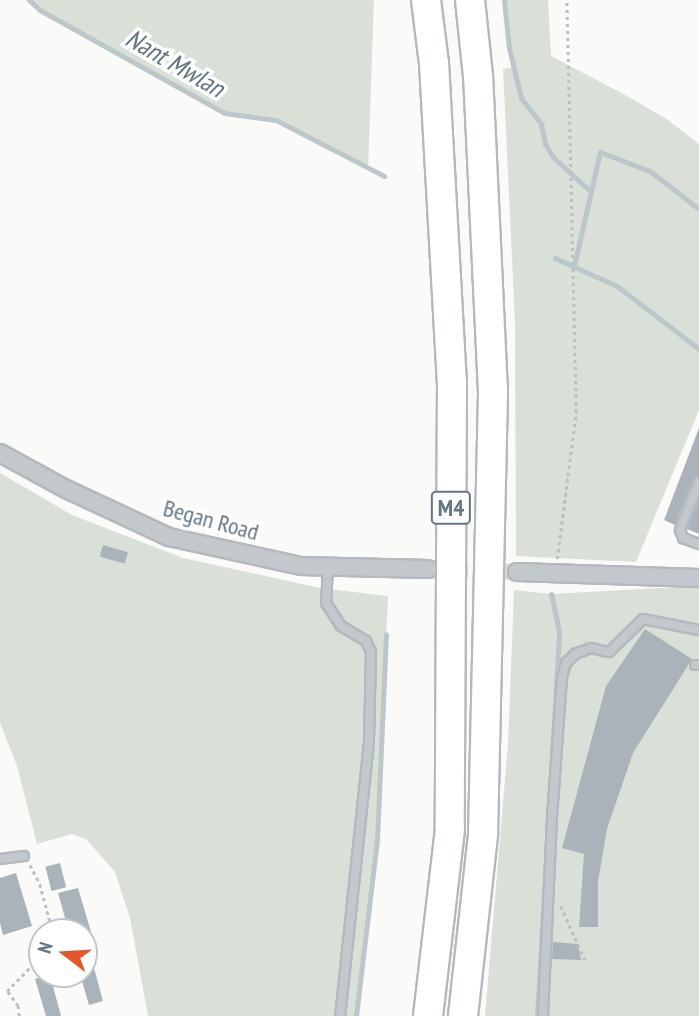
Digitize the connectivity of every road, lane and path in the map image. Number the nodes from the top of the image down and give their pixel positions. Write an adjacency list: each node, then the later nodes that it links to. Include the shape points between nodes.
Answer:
1 (426, 0): 21 (highway, M4, via 434,63 452,382 450,829)
2 (470, 0): 22 (highway, M4, via 478,76 493,391 483,834)
3 (567, 0): 10 (path, via 576,412)
4 (0, 453): 7 (street, Began Road, via 169,537 301,566)
5 (699, 482): 6 (lane, via 680,530 683,538)
6 (699, 544)
7 (328, 566): 8 (street, Began Road); 20 (lane, via 326,603 341,626 366,641 371,652 369,742)
8 (428, 569)
9 (517, 572): 10 (street)
10 (557, 573): 11 (street)
11 (699, 578)
12 (699, 630): 15 (lane, via 643,619 609,652 591,648 566,663 552,817)
13 (24, 856): 14 (lane); 16 (path, via 40,884)
14 (0, 859)
15 (551, 896): 17 (path, via 557,897); 23 (lane)
16 (49, 918)
17 (585, 960)
18 (28, 970): 19 (path, via 7,992 18,1006)
19 (19, 1016)
20 (340, 1016)
21 (428, 1016)
22 (463, 1016)
23 (543, 1016)

